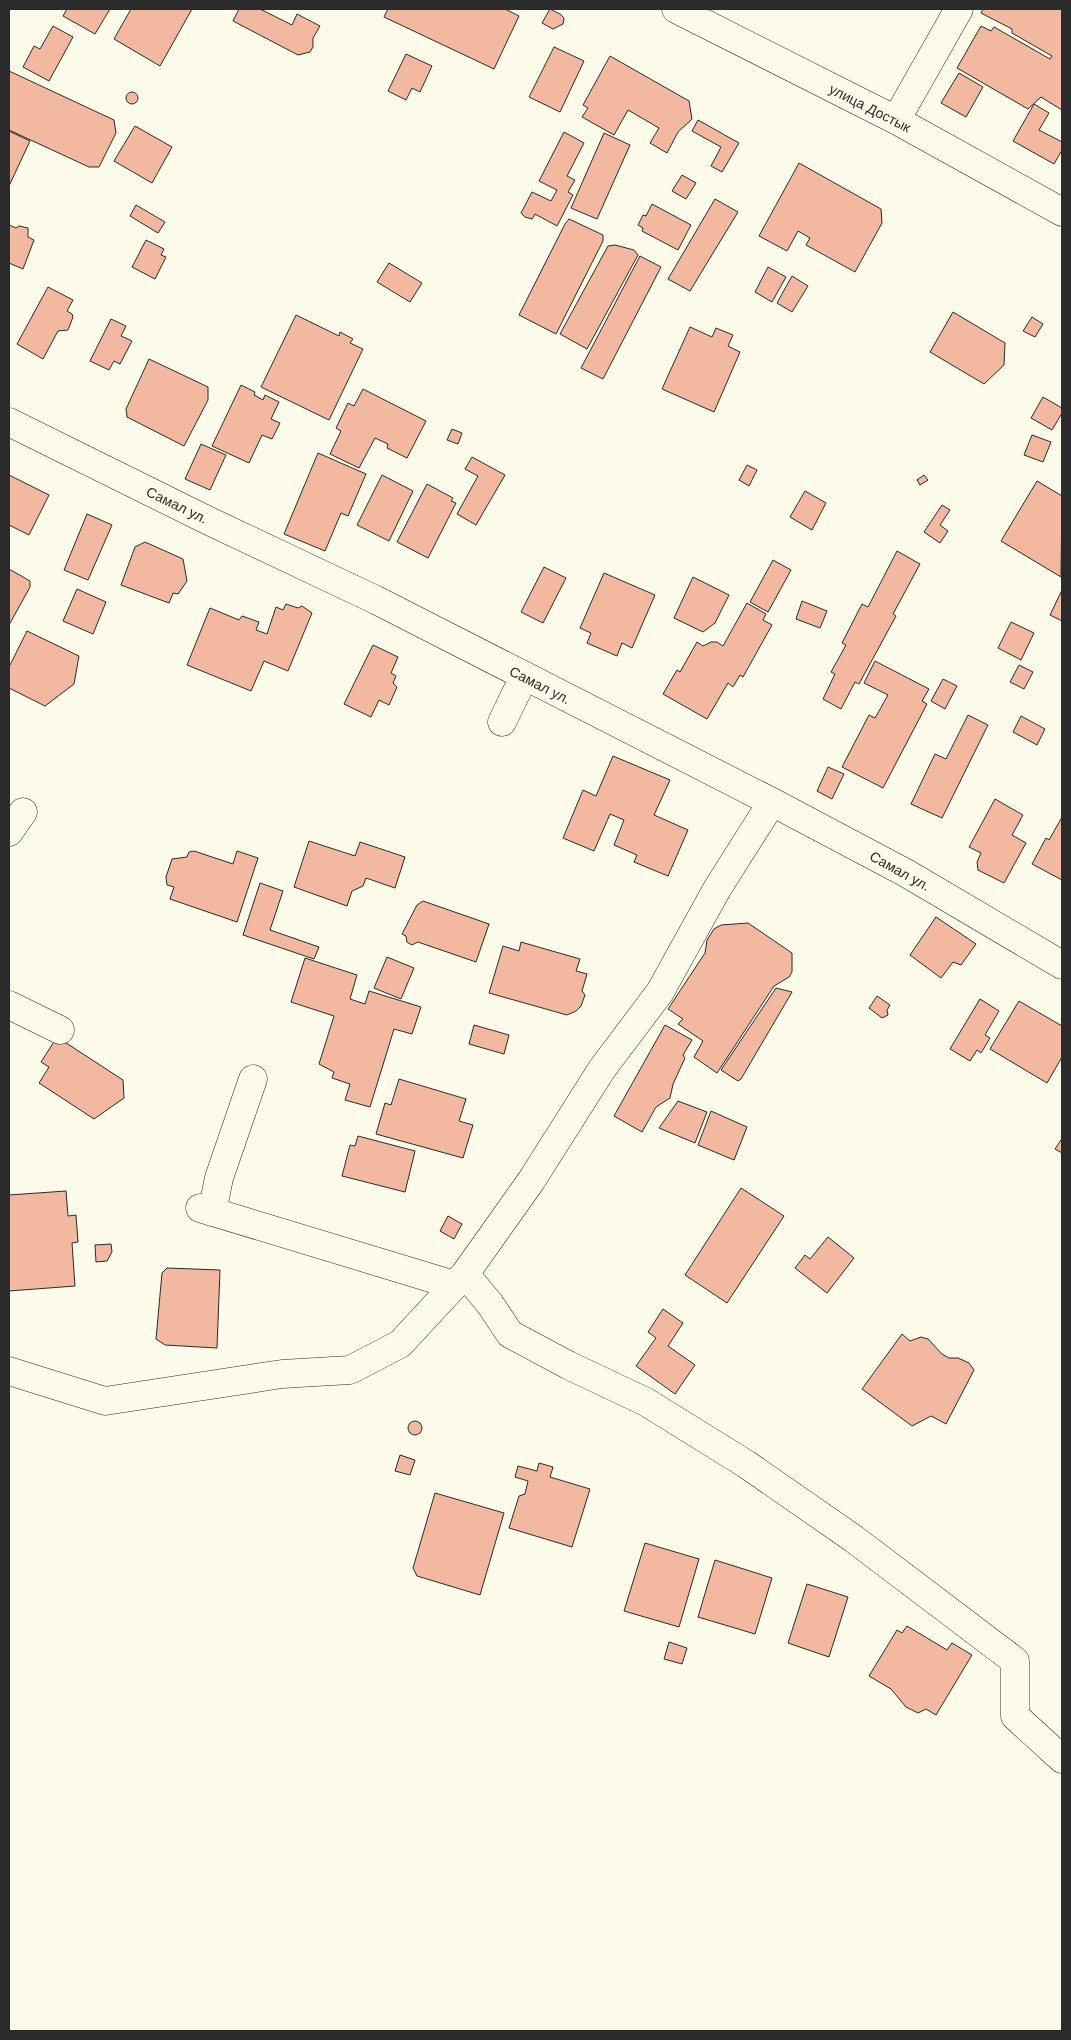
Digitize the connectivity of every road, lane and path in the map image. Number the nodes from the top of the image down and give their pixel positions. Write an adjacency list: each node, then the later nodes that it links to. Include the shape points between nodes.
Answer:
1 (676, 9): 3 (street, улица Достык)
2 (959, 9): 3 (street)
3 (896, 120): 4 (street, улица Достык)
4 (1062, 212)
5 (9, 422): 6 (street, Самал ул., via 376,600)
6 (524, 677): 7 (street); 8 (street, Самал ул.)
7 (502, 722)
8 (772, 802): 9 (street, Самал ул., via 906,873); 13 (street, via 717,888 660,992 602,1069 531,1181)
9 (1062, 965)
10 (9, 1005): 11 (street)
11 (60, 1030)
12 (253, 1079): 13 (street, via 206,1210)
13 (460, 1280): 14 (street, via 400,1344 350,1370 282,1374 104,1401); 15 (street, via 490,1304 510,1334 646,1402 746,1464 854,1539 1015,1661 1015,1716)
14 (9, 1371)
15 (1062, 1759)

